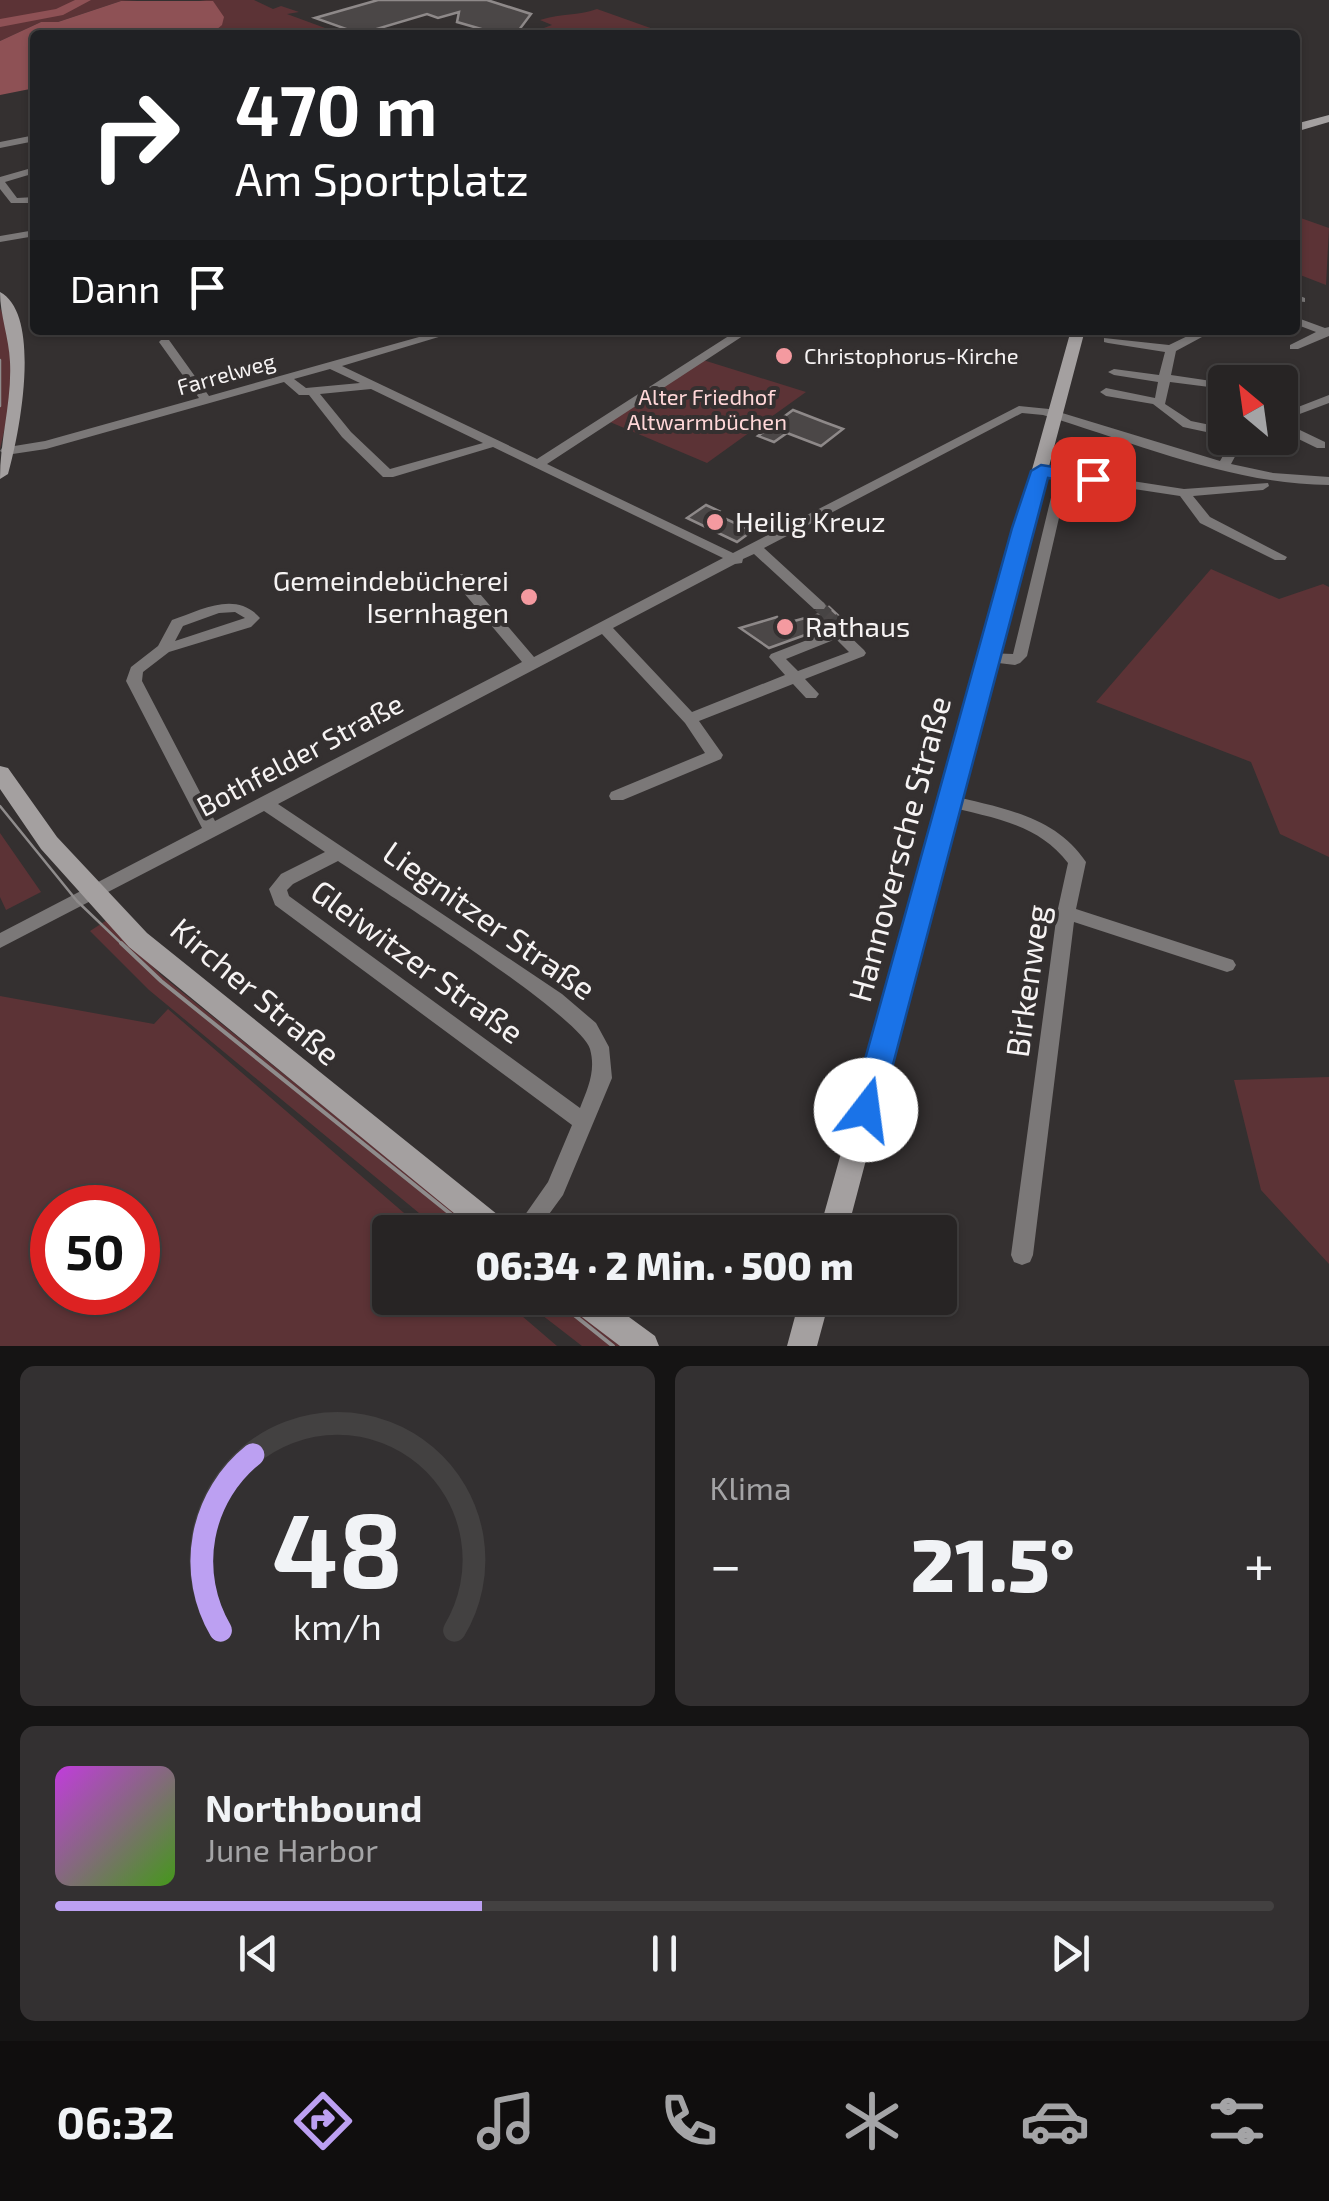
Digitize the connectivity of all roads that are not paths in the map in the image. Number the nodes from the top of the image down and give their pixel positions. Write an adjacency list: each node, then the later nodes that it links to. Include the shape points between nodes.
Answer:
1 (1329, 118): 2 (main road)
2 (1300, 127)
3 (30, 139): 4 (street)
4 (0, 146)
5 (30, 172): 6 (street)
6 (0, 182): 7 (street, via 14,201 10,207)
7 (30, 202)
8 (30, 234): 9 (street)
9 (0, 240)
10 (0, 296): 38 (main road, via 16,333 19,382)
11 (1300, 322): 12 (street)
12 (1328, 332): 19 (street)
13 (416, 335): 21 (street, Farrelweg)
14 (738, 335): 41 (street)
15 (1077, 335): 33 (main road, Hannoversche Straße)
16 (1197, 335): 20 (street)
17 (1108, 340): 20 (street)
18 (165, 342): 30 (street)
19 (1294, 347)
20 (1171, 349): 24 (street)
21 (331, 365): 23 (street, Farrelweg); 26 (street)
22 (1114, 372): 24 (street)
23 (286, 378): 27 (street, via 296,390); 30 (street, Farrelweg)
24 (1163, 378): 25 (street); 31 (street)
25 (1208, 384)
26 (368, 386): 27 (street); 36 (street)
27 (314, 392): 36 (street, via 331,421 383,472)
28 (1106, 392): 31 (street)
29 (1329, 399): 32 (street)
30 (206, 400): 38 (street, Farrelweg)
31 (1159, 402): 34 (street, via 1178,420)
32 (1298, 414)
33 (1056, 416): 40 (street, Bothfelder Straße); 42 (main road, Hannoversche Straße); 47 (street, Bothfelder Straße, via 1014,413)
34 (1208, 428)
35 (1298, 432): 37 (street)
36 (491, 444): 41 (street)
37 (1321, 445)
38 (6, 451): 43 (main road)
39 (1230, 455): 40 (street)
40 (1225, 464): 44 (street, Bothfelder Straße)
41 (536, 465): 49 (street)
42 (1052, 473): 46 (street); 60 (main road, Hannoversche Straße, via 987,658)
43 (0, 474)
44 (1329, 482)
45 (1263, 486): 46 (street)
46 (1184, 492): 48 (street, via 1206,520)
47 (756, 549): 49 (street, Bothfelder Straße); 51 (street)
48 (1280, 558)
49 (737, 560): 52 (street, Bothfelder Straße)
50 (458, 577): 54 (street)
51 (819, 606)
52 (604, 627): 54 (street, Bothfelder Straße); 57 (street)
53 (164, 649): 53 (street, via 246,624 252,618 235,605 176,623); 62 (street, via 136,670 134,681)
54 (530, 664): 61 (street, Bothfelder Straße)
55 (795, 677): 55 (street, via 859,652 838,628 776,657); 56 (street); 57 (street)
56 (811, 694)
57 (690, 719): 59 (street, via 715,755)
58 (0, 773): 64 (main road, Kircher Straße)
59 (617, 796)
60 (950, 801): 65 (street, Birkenweg, via 1042,825 1065,843 1077,862); 71 (main road, Hannoversche Straße)
61 (265, 804): 62 (street, Bothfelder Straße); 63 (street, Liegnitzer Straße)
62 (212, 831): 64 (street, Bothfelder Straße)
63 (338, 853): 68 (street, Liegnitzer Straße, via 589,1028 602,1078); 68 (street, Gleiwitzer Straße, via 287,879 278,889 281,900)
64 (94, 893): 66 (street, Bothfelder Straße); 69 (main road, Kircher Straße, via 170,968)
65 (1066, 913): 67 (street); 72 (street, Birkenweg)
66 (0, 941)
67 (1227, 965)
68 (584, 1122): 70 (street, Liegnitzer Straße, via 556,1188)
69 (477, 1215)
70 (536, 1215)
71 (838, 1215)
72 (1022, 1255)
73 (602, 1315): 75 (main road)
74 (810, 1315): 76 (main road)
75 (638, 1343)
76 (802, 1346)

